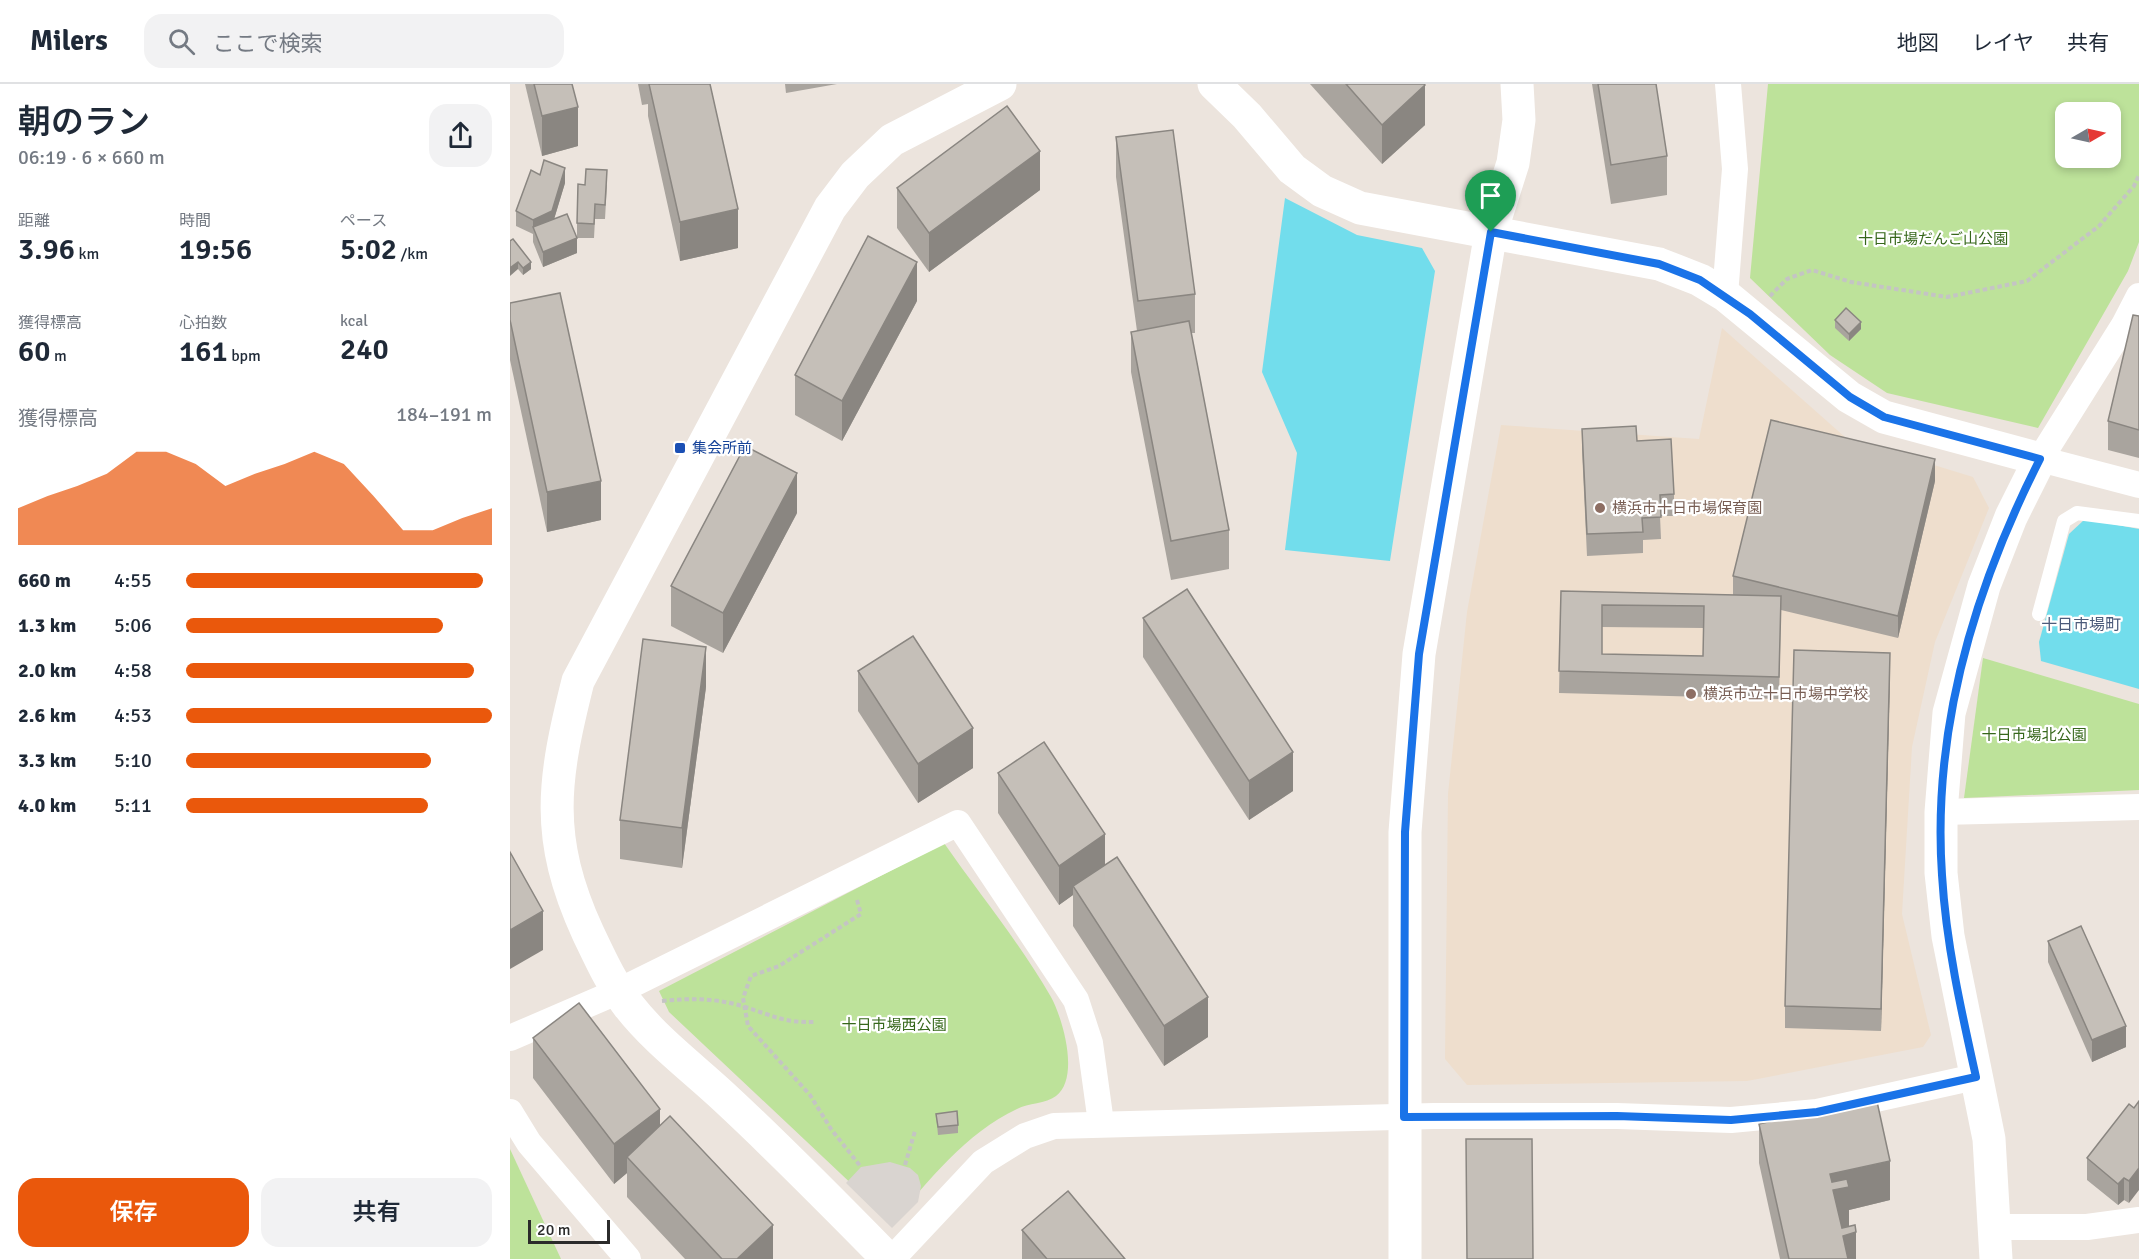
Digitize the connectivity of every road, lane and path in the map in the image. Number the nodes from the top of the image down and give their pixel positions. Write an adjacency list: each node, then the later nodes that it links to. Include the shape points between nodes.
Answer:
1 (1214, 84): 7 (street, via 1292,168 1322,191 1360,208)
2 (1497, 84): 7 (street)
3 (1517, 84): 7 (street, via 1519,120 1514,163)
4 (1728, 84): 9 (street, via 1735,169)
5 (986, 87): 17 (street, via 892,140 855,175 830,208 578,681 561,750 556,810 559,845 581,916)
6 (2139, 175): 9 (path, via 2098,226 2027,281 1947,297 1851,282 1812,270)
7 (1491, 232): 9 (street, via 1659,264 1700,280); 24 (street, via 1419,654 1405,832)
8 (2139, 296): 10 (street)
9 (1738, 304): 10 (street, via 1850,397 1884,417)
10 (2040, 459): 11 (street); 15 (street, via 2011,517 1984,586 1949,713)
11 (2139, 485)
12 (2139, 521): 13 (lane, via 2077,513 2064,521)
13 (2039, 614)
14 (2139, 807): 15 (street)
15 (1941, 812): 22 (street, via 1941,873 1948,936)
16 (850, 877): 17 (street); 19 (path, via 861,914 779,966 751,975 743,998); 25 (street, via 958,823 1076,1000 1090,1043)
17 (619, 991): 21 (street); 32 (street, via 654,1034 727,1099)
18 (658, 1001): 19 (path, via 698,998)
19 (745, 1007): 20 (path, via 790,1023); 28 (path, via 748,1026 810,1095)
20 (816, 1022)
21 (510, 1038)
22 (1976, 1077): 24 (street, via 1817,1112 1731,1120); 30 (street, via 1989,1139)
23 (510, 1112): 31 (street, via 530,1143)
24 (1404, 1117): 25 (street); 33 (street)
25 (1101, 1123): 32 (street, via 1054,1126 1025,1136 983,1162)
26 (915, 1131): 27 (path)
27 (905, 1165)
28 (861, 1167)
29 (2139, 1220): 30 (street, via 2087,1227)
30 (1996, 1227): 34 (street)
31 (628, 1259)
32 (890, 1259)
33 (1405, 1259)
34 (1996, 1259)

